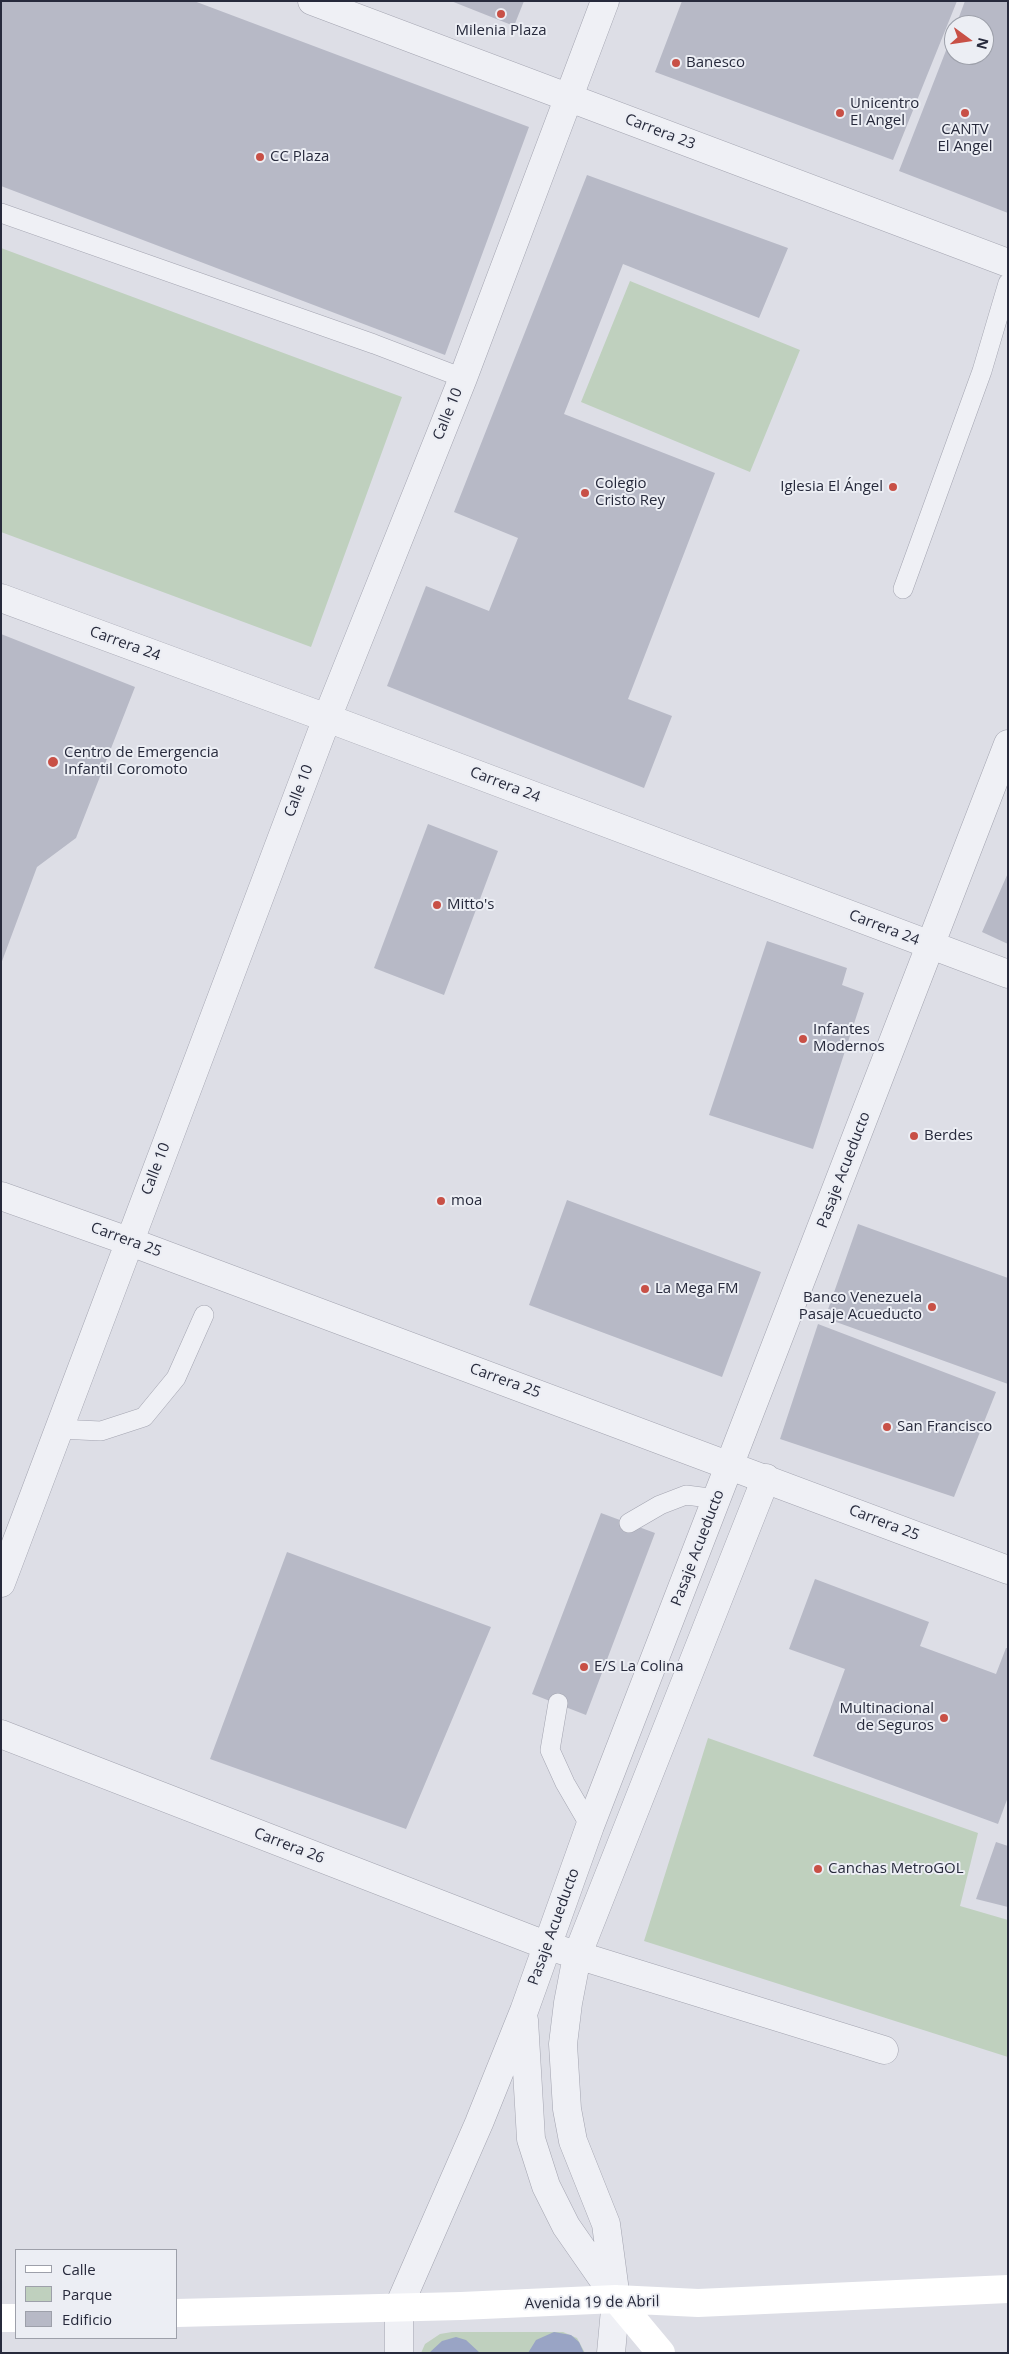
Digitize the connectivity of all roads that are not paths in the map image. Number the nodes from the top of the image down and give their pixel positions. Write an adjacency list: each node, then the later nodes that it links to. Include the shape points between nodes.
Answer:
1 (312, 1): 3 (street, Carrera 23)
2 (605, 1): 3 (street, Calle 10)
3 (568, 97): 5 (street, Carrera 23); 7 (street, Calle 10)
4 (1, 213): 7 (lane)
5 (1008, 263)
6 (1008, 283): 8 (lane, via 982,370)
7 (463, 378): 10 (street, Calle 10)
8 (903, 589)
9 (1, 598): 10 (street, Carrera 24)
10 (327, 718): 12 (street, Carrera 24); 15 (street, Calle 10)
11 (1008, 744): 12 (street, Pasaje Acueducto)
12 (930, 945): 13 (street, Carrera 24); 18 (street, Pasaje Acueducto)
13 (1008, 974)
14 (1, 1196): 15 (street, Carrera 25)
15 (128, 1241): 17 (street, Calle 10); 18 (street, Carrera 25)
16 (204, 1315): 17 (lane, via 176,1378 144,1417 101,1431)
17 (58, 1429): 23 (street, Calle 10)
18 (730, 1465): 19 (street, Carrera 25); 20 (street, Pasaje Acueducto)
19 (766, 1478): 22 (street, Carrera 25); 28 (street)
20 (717, 1499): 21 (lane, via 686,1495); 26 (street, Pasaje Acueducto)
21 (629, 1523)
22 (1008, 1570)
23 (1, 1583)
24 (558, 1703): 26 (lane, via 550,1750)
25 (1, 1734): 27 (street, Carrera 26)
26 (590, 1826): 27 (street, Pasaje Acueducto)
27 (548, 1946): 28 (street, Carrera 26); 29 (street, Pasaje Acueducto)
28 (578, 1956): 30 (street, Carrera 26); 32 (street, via 564,2044 566,2109 572,2141 606,2224)
29 (524, 2011): 32 (street, via 530,2139 546,2186 566,2226); 33 (street, Pasaje Acueducto)
30 (884, 2050)
31 (1008, 2288): 32 (main road, Avenida 19 de Abril, via 698,2303)
32 (616, 2299): 33 (main road, Avenida 19 de Abril); 38 (street); 39 (main road)
33 (399, 2306): 34 (main road, Avenida 19 de Abril); 37 (street, Pasaje Acueducto)
34 (178, 2313)
35 (1, 2318): 36 (main road)
36 (15, 2318)
37 (398, 2353)
38 (611, 2353)
39 (661, 2353)

